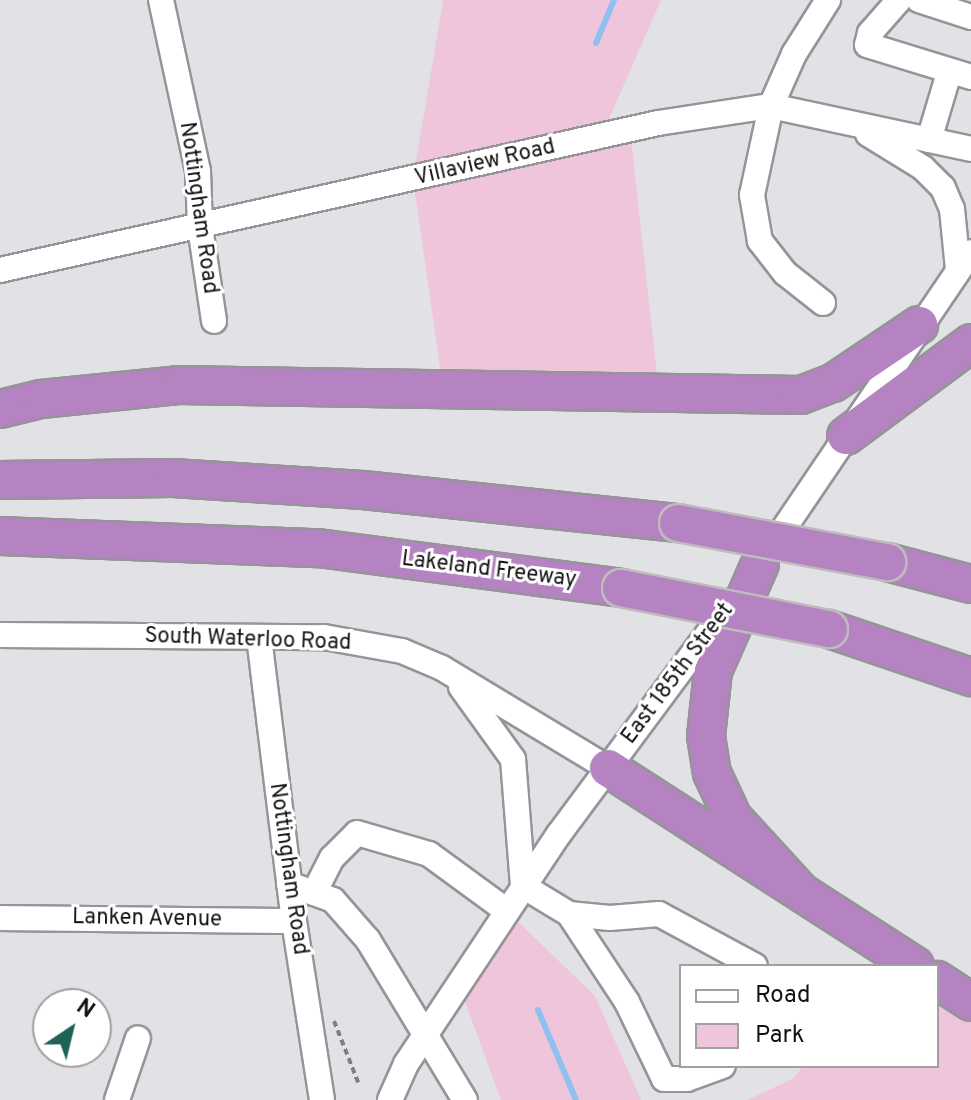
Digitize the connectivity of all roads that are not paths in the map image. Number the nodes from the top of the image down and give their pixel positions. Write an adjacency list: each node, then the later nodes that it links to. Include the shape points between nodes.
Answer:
1 (161, 0): 11 (street, Nottingham Road, via 198,171)
2 (828, 0): 7 (street, via 794,54)
3 (899, 0): 6 (street, via 870,33 867,45)
4 (919, 0): 5 (street)
5 (971, 17)
6 (960, 75): 9 (street)
7 (771, 106): 8 (street, Villaview Road); 11 (street, Villaview Road, via 658,123); 14 (street, via 752,195 760,241 785,273)
8 (852, 124): 9 (street, Villaview Road); 12 (street, via 923,168 943,188)
9 (929, 140): 10 (street, Villaview Road)
10 (971, 149)
11 (200, 227): 13 (street, Villaview Road); 15 (street, Nottingham Road)
12 (965, 260): 16 (street, East 185th Street)
13 (0, 270)
14 (823, 303)
15 (214, 321)
16 (919, 325): 18 (highway, via 833,383 801,395 178,385 41,399); 19 (street, East 185th Street)
17 (971, 343): 19 (highway)
18 (0, 409)
19 (846, 436): 23 (street, East 185th Street)
20 (0, 480): 22 (highway, bridge, via 173,478 363,490 678,523)
21 (0, 536): 26 (highway, Lakeland Freeway, bridge, via 318,548 621,588)
22 (887, 562): 24 (highway); 25 (highway)
23 (760, 564): 32 (street, East 185th Street); 35 (highway, via 713,671 706,736 712,773 733,818)
24 (971, 573)
25 (971, 584)
26 (829, 629): 29 (highway, Lakeland Freeway); 31 (highway)
27 (0, 635): 28 (street, South Waterloo Road)
28 (259, 637): 30 (street, South Waterloo Road, via 361,643); 33 (street, Nottingham Road)
29 (971, 662)
30 (442, 668): 32 (street, South Waterloo Road); 34 (street, via 476,702 513,759)
31 (971, 677)
32 (608, 768): 34 (street, East 185th Street); 35 (highway)
33 (289, 884): 36 (street); 40 (street, Nottingham Road)
34 (523, 886): 37 (street, East 185th Street); 38 (street)
35 (800, 891): 42 (highway)
36 (314, 893): 37 (street, via 332,858 357,833 429,854); 45 (street, via 333,900 368,940)
37 (507, 911): 45 (street, East 185th Street)
38 (569, 914): 41 (street, via 659,914); 47 (street, via 627,1002 664,1079 687,1079)
39 (0, 918): 40 (street, Lanken Avenue)
40 (294, 921): 49 (street, Nottingham Road)
41 (751, 964)
42 (912, 964)
43 (939, 981): 44 (highway)
44 (971, 1002)
45 (424, 1037): 50 (street, East 185th Street); 51 (street)
46 (138, 1038): 48 (street)
47 (717, 1068)
48 (117, 1100)
49 (322, 1100)
50 (390, 1100)
51 (465, 1100)

